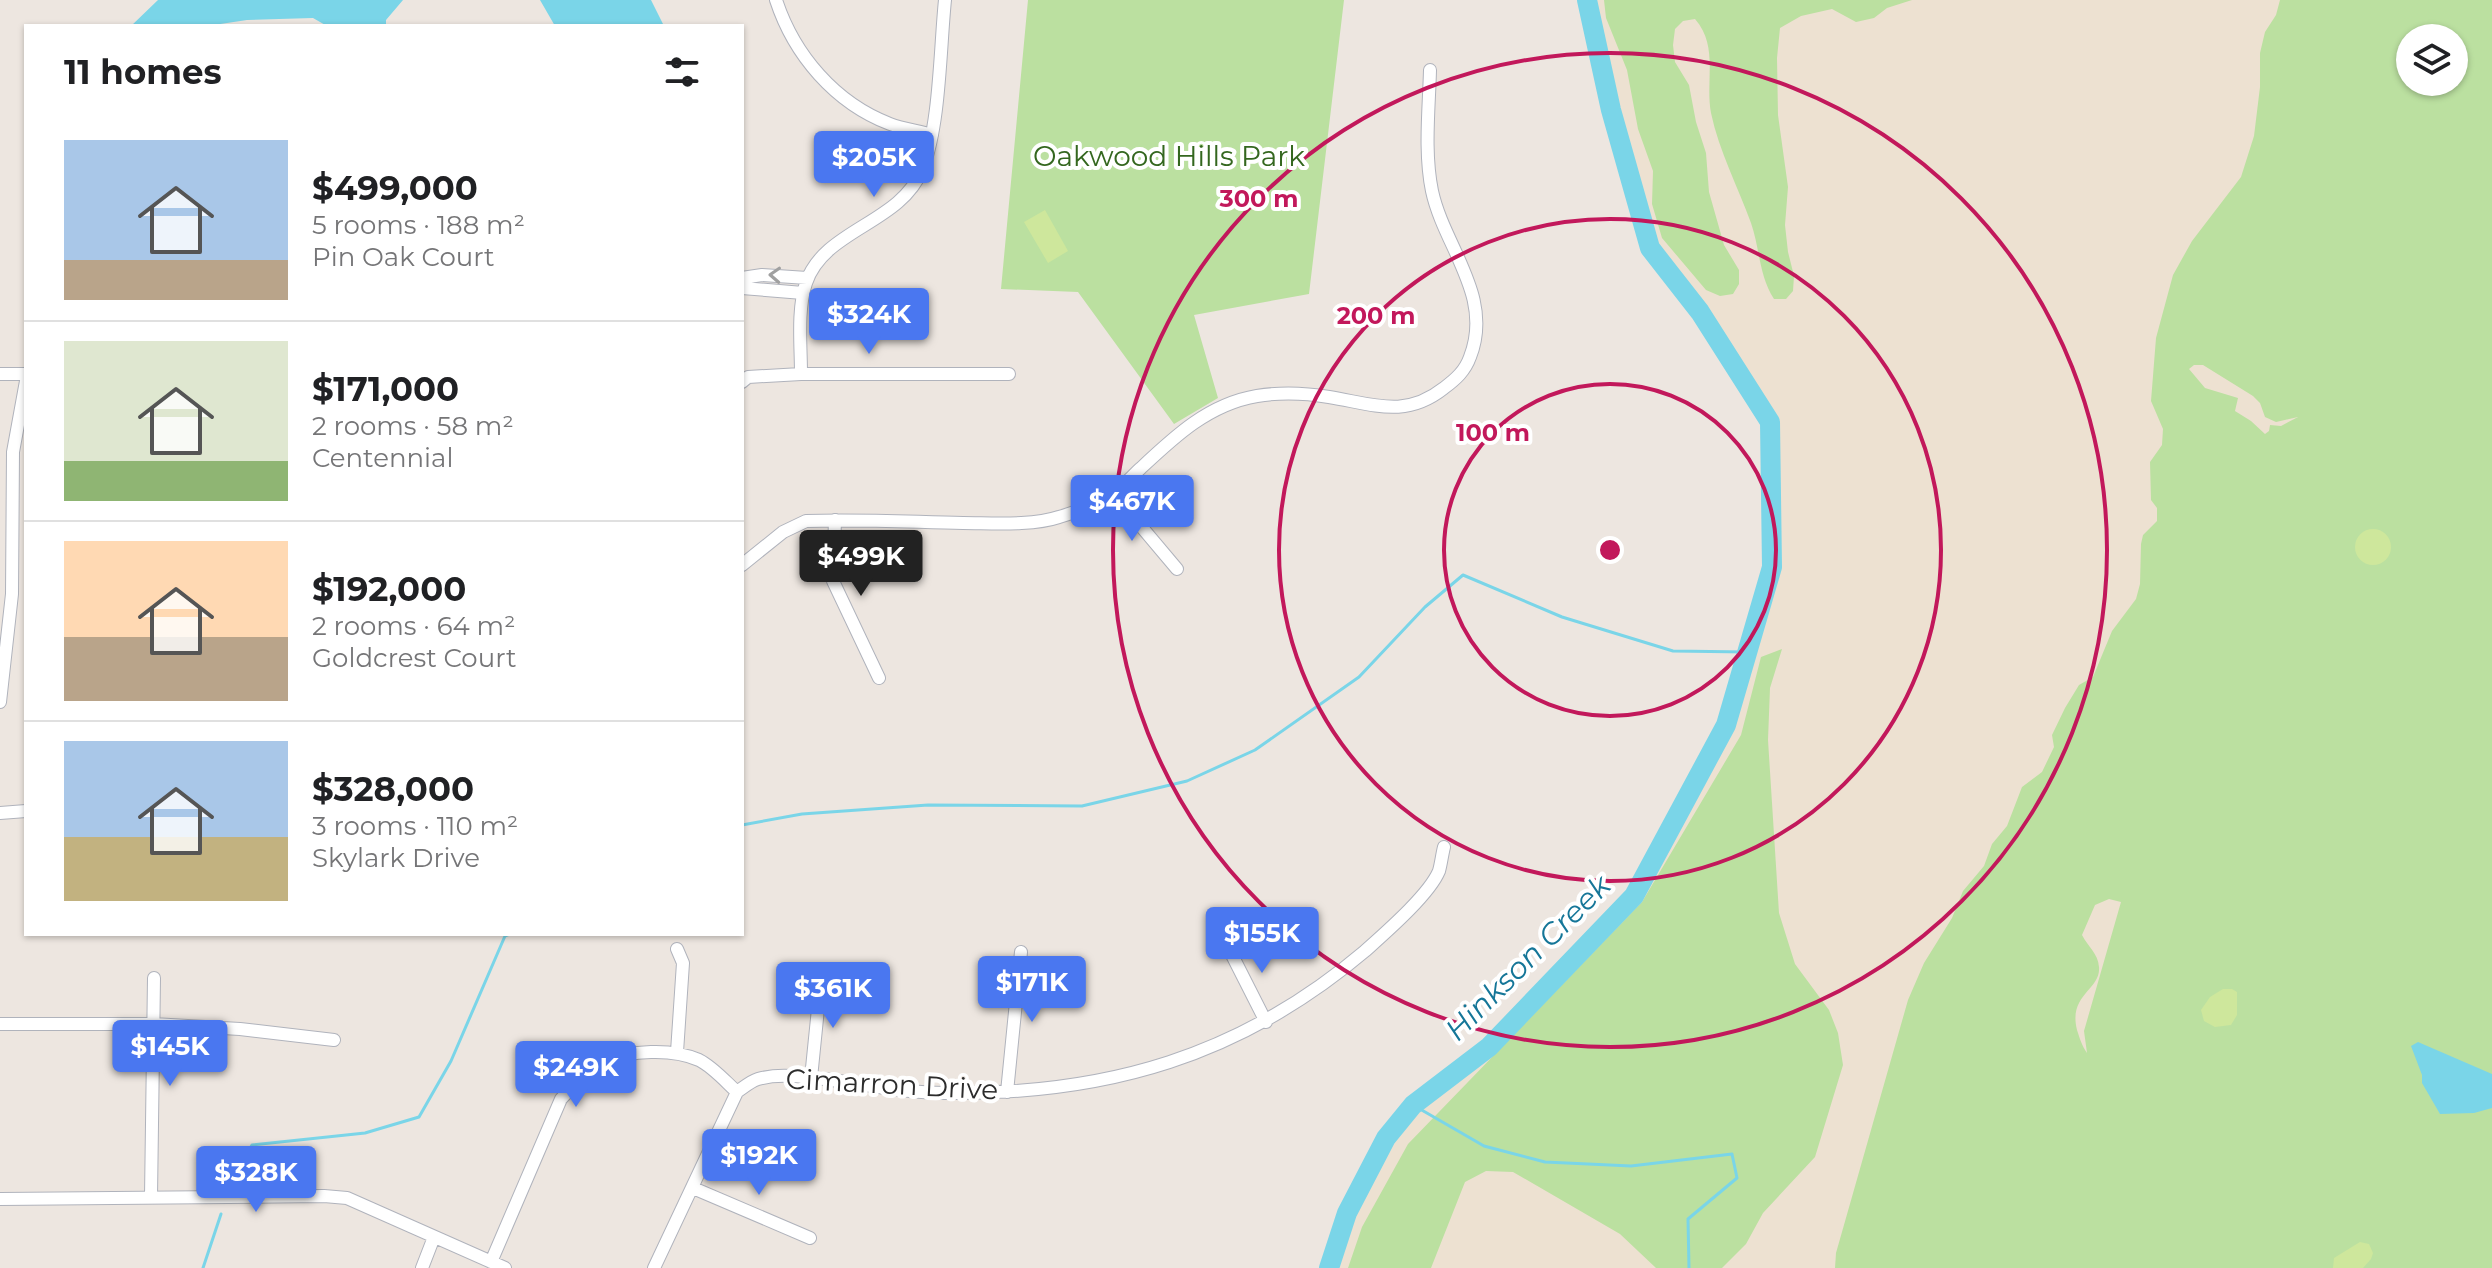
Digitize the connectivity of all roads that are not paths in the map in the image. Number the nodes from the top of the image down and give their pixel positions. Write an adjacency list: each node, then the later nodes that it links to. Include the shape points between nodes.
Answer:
1 (776, 0): 4 (street, via 795,43 833,89 890,124)
2 (945, 0): 4 (street)
3 (1430, 70): 15 (street, via 1432,191 1476,309 1471,356 1461,375 1418,405 1367,406 1300,393 1252,397 1197,419)
4 (932, 135): 6 (street, via 922,171 906,196 829,249)
5 (744, 278): 6 (street, one-way to 5)
6 (807, 278): 8 (street)
7 (744, 288): 8 (street)
8 (803, 293): 11 (street)
9 (0, 374): 10 (street)
10 (24, 374)
11 (801, 374): 12 (street); 13 (street)
12 (1009, 374)
13 (744, 380)
14 (24, 392): 20 (street, via 13,452 12,594)
15 (1113, 493): 16 (street, via 1058,518 1001,524); 18 (street)
16 (835, 520): 17 (street, via 806,521); 19 (street, via 833,581)
17 (744, 563)
18 (1177, 569)
19 (879, 678)
20 (0, 702)
21 (24, 811): 22 (street)
22 (0, 813)
23 (1444, 847): 29 (street, Cimarron Drive, via 1438,873 1398,923 1330,980)
24 (1227, 945): 29 (street)
25 (677, 949): 33 (street, via 683,963)
26 (1021, 952): 36 (street)
27 (154, 978): 31 (street)
28 (821, 979): 34 (street)
29 (1266, 1022): 36 (street, Cimarron Drive, via 1152,1069 1080,1086)
30 (0, 1024): 31 (street)
31 (153, 1024): 32 (street); 38 (street)
32 (334, 1040)
33 (677, 1052): 35 (street, via 703,1062); 42 (street, via 602,1063 561,1099)
34 (811, 1078): 35 (street, Cimarron Drive, via 755,1080); 36 (street, Cimarron Drive, via 942,1093)
35 (737, 1092): 37 (street)
36 (1007, 1092)
37 (693, 1188): 41 (street); 45 (street)
38 (151, 1197): 39 (street); 40 (street, via 347,1198)
39 (0, 1199)
40 (434, 1237): 42 (street); 43 (street)
41 (810, 1238)
42 (491, 1262): 44 (street)
43 (422, 1268)
44 (505, 1268)
45 (654, 1268)

